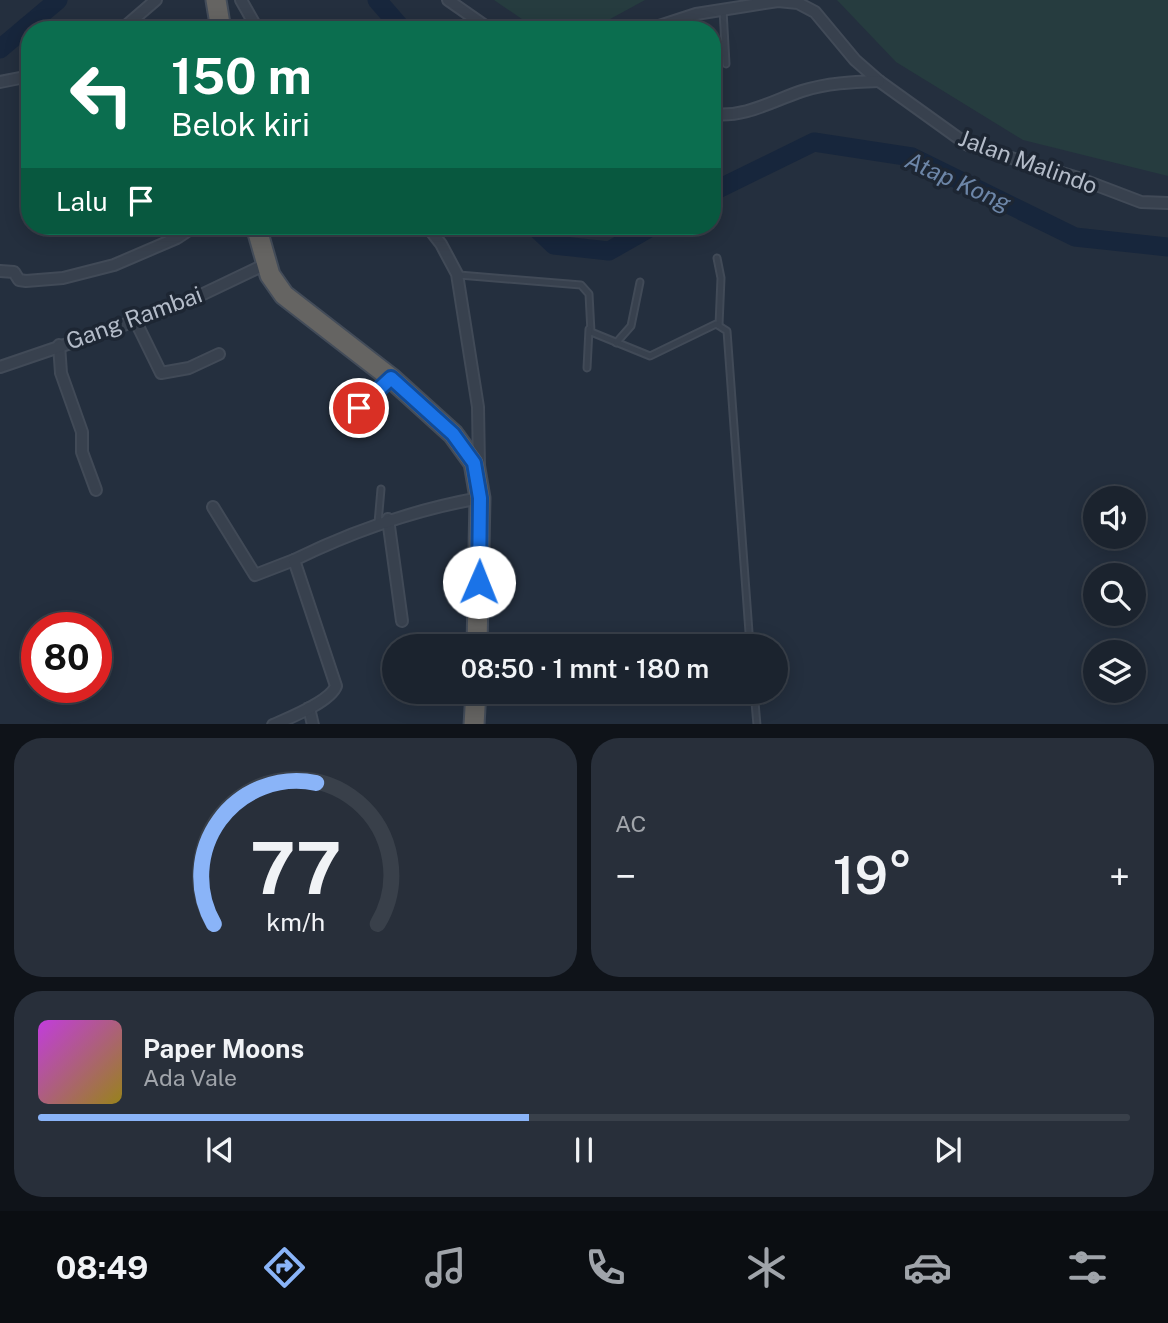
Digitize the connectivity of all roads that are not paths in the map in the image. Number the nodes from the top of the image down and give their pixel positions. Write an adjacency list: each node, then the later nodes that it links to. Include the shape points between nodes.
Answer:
1 (156, 0): 6 (street)
2 (216, 0): 7 (highway)
3 (241, 0): 8 (street)
4 (447, 0): 9 (street)
5 (723, 10): 10 (street, Jalan Malindo); 11 (lane); 13 (street, Jalan Malindo, via 778,1 807,6)
6 (132, 21)
7 (220, 21)
8 (253, 21)
9 (478, 21)
10 (672, 21)
11 (726, 64)
12 (21, 78): 14 (street)
13 (879, 81): 15 (street, via 828,84 745,112); 16 (street, Jalan Malindo, via 968,145 1141,202)
14 (0, 82)
15 (721, 113)
16 (1168, 203)
17 (182, 235): 22 (street, via 114,265 73,276 26,281 14,272)
18 (258, 235): 21 (highway)
19 (434, 235): 23 (street)
20 (717, 258): 26 (lane)
21 (266, 264): 25 (street, Gang Rambai, via 176,307); 33 (highway, via 284,295)
22 (0, 271)
23 (457, 275): 27 (lane, via 581,285 589,294); 36 (street, via 478,407)
24 (640, 282): 28 (lane, via 631,326)
25 (135, 320): 29 (street, Gang Rambai); 30 (street, via 161,373 189,368)
26 (719, 325): 28 (lane, via 650,356); 43 (lane, via 730,337)
27 (589, 329): 28 (lane); 32 (lane)
28 (616, 343)
29 (59, 345): 31 (street, Gang Rambai); 37 (street, via 61,373)
30 (219, 354)
31 (0, 367)
32 (587, 368)
33 (391, 378): 34 (street); 36 (highway, via 453,434 474,463)
34 (359, 408)
35 (381, 489): 39 (lane)
36 (479, 489): 39 (street); 42 (highway)
37 (96, 491)
38 (213, 507): 40 (street, via 255,575)
39 (383, 521): 40 (street); 41 (street)
40 (294, 560): 46 (street, via 336,686)
41 (402, 621)
42 (477, 634)
43 (749, 634)
44 (475, 704): 49 (highway)
45 (755, 704): 50 (lane)
46 (309, 708): 47 (street); 48 (street)
47 (273, 724)
48 (313, 724)
49 (474, 724)
50 (757, 724)

